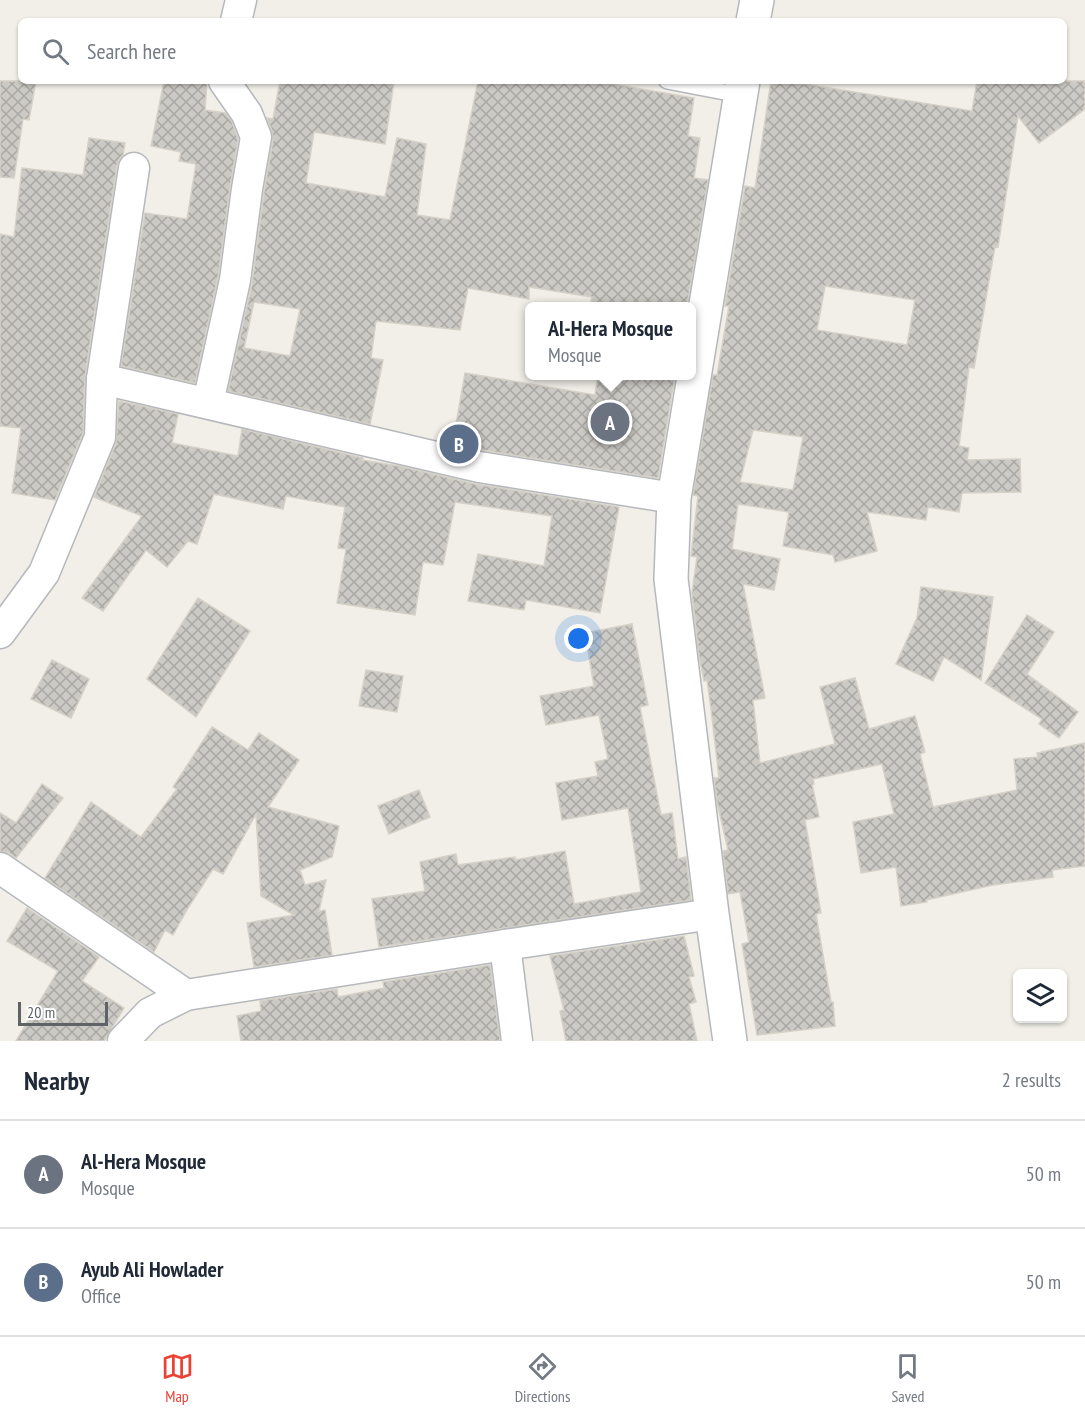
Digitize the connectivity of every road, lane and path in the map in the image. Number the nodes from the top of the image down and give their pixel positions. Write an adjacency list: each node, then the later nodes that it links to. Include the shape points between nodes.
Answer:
1 (241, 0): 3 (street)
2 (757, 0): 4 (street)
3 (237, 18)
4 (754, 18)
5 (226, 84): 12 (street, via 247,114 256,137 235,280)
6 (699, 84): 7 (lane)
7 (741, 88): 9 (street)
8 (134, 168): 10 (street)
9 (696, 363)
10 (102, 379): 12 (street); 14 (street, via 100,437 44,573)
11 (693, 380): 13 (street)
12 (208, 403): 13 (street, via 478,467)
13 (674, 498): 16 (street, via 671,579)
14 (0, 633)
15 (0, 868): 18 (street)
16 (712, 914): 17 (street); 21 (street)
17 (505, 945): 18 (street); 20 (street)
18 (186, 995): 19 (street, via 150,1013)
19 (123, 1041)
20 (517, 1041)
21 (730, 1041)

